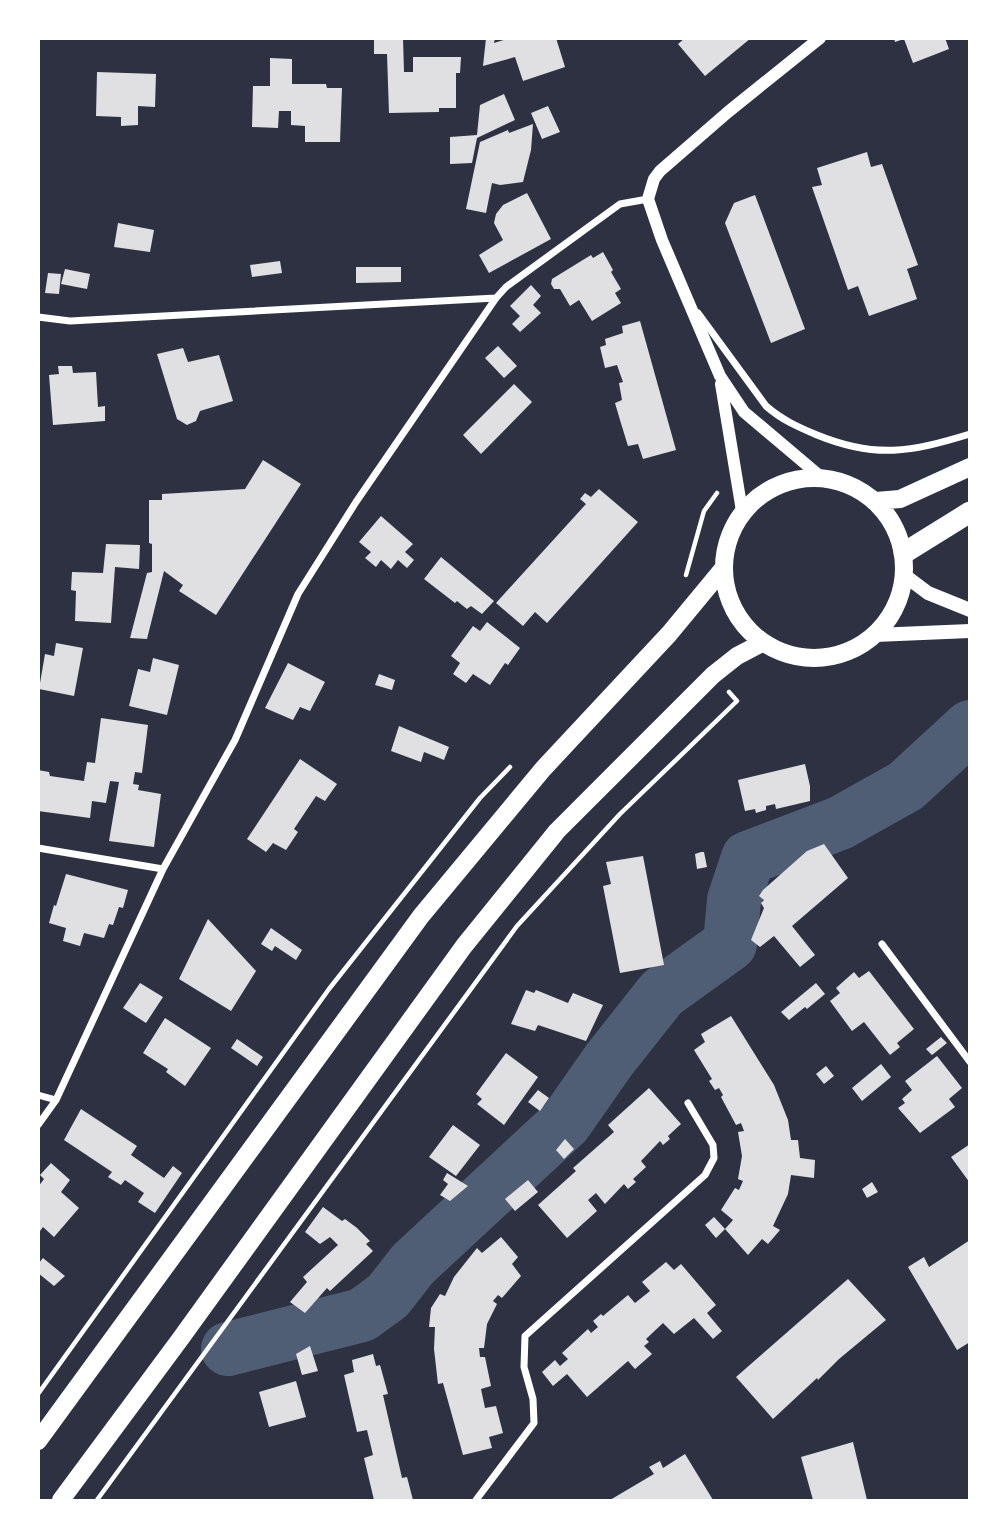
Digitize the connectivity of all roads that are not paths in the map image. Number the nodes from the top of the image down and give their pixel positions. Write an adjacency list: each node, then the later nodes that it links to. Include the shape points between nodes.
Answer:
1 (820, 38): 2 (street, via 660,172)
2 (648, 200): 3 (street); 4 (street, via 620,204)
3 (686, 296): 6 (street); 7 (street, via 780,419 850,447 888,452)
4 (496, 298): 5 (street, via 70,321); 21 (street, via 298,594 235,740)
5 (38, 317)
6 (720, 376): 9 (street, via 744,412); 11 (street)
7 (970, 434)
8 (970, 467): 10 (main road, via 900,499)
9 (821, 477): 10 (main road, via 860,489); 11 (main road, via 792,480 764,491)
10 (876, 501): 13 (main road, via 889,517)
11 (743, 511): 14 (main road, via 727,539)
12 (970, 512): 13 (highway)
13 (904, 553): 15 (main road)
14 (722, 570): 19 (main road, via 733,611); 28 (main road, via 543,769 421,916)
15 (904, 575): 16 (main road, via 928,593); 18 (main road, via 890,618)
16 (970, 610)
17 (970, 631): 18 (main road)
18 (875, 635): 19 (main road, via 850,652 820,659 790,656)
19 (762, 643): 29 (main road, via 713,675 556,831 464,946)
20 (38, 848): 21 (street)
21 (163, 869): 25 (street)
22 (882, 944): 23 (street)
23 (970, 1062)
24 (38, 1095): 25 (street)
25 (56, 1100): 27 (street)
26 (688, 1103): 30 (street, via 713,1145 714,1158 705,1175 525,1336 524,1367 534,1423)
27 (38, 1125)
28 (38, 1441)
29 (61, 1500)
30 (477, 1500)

